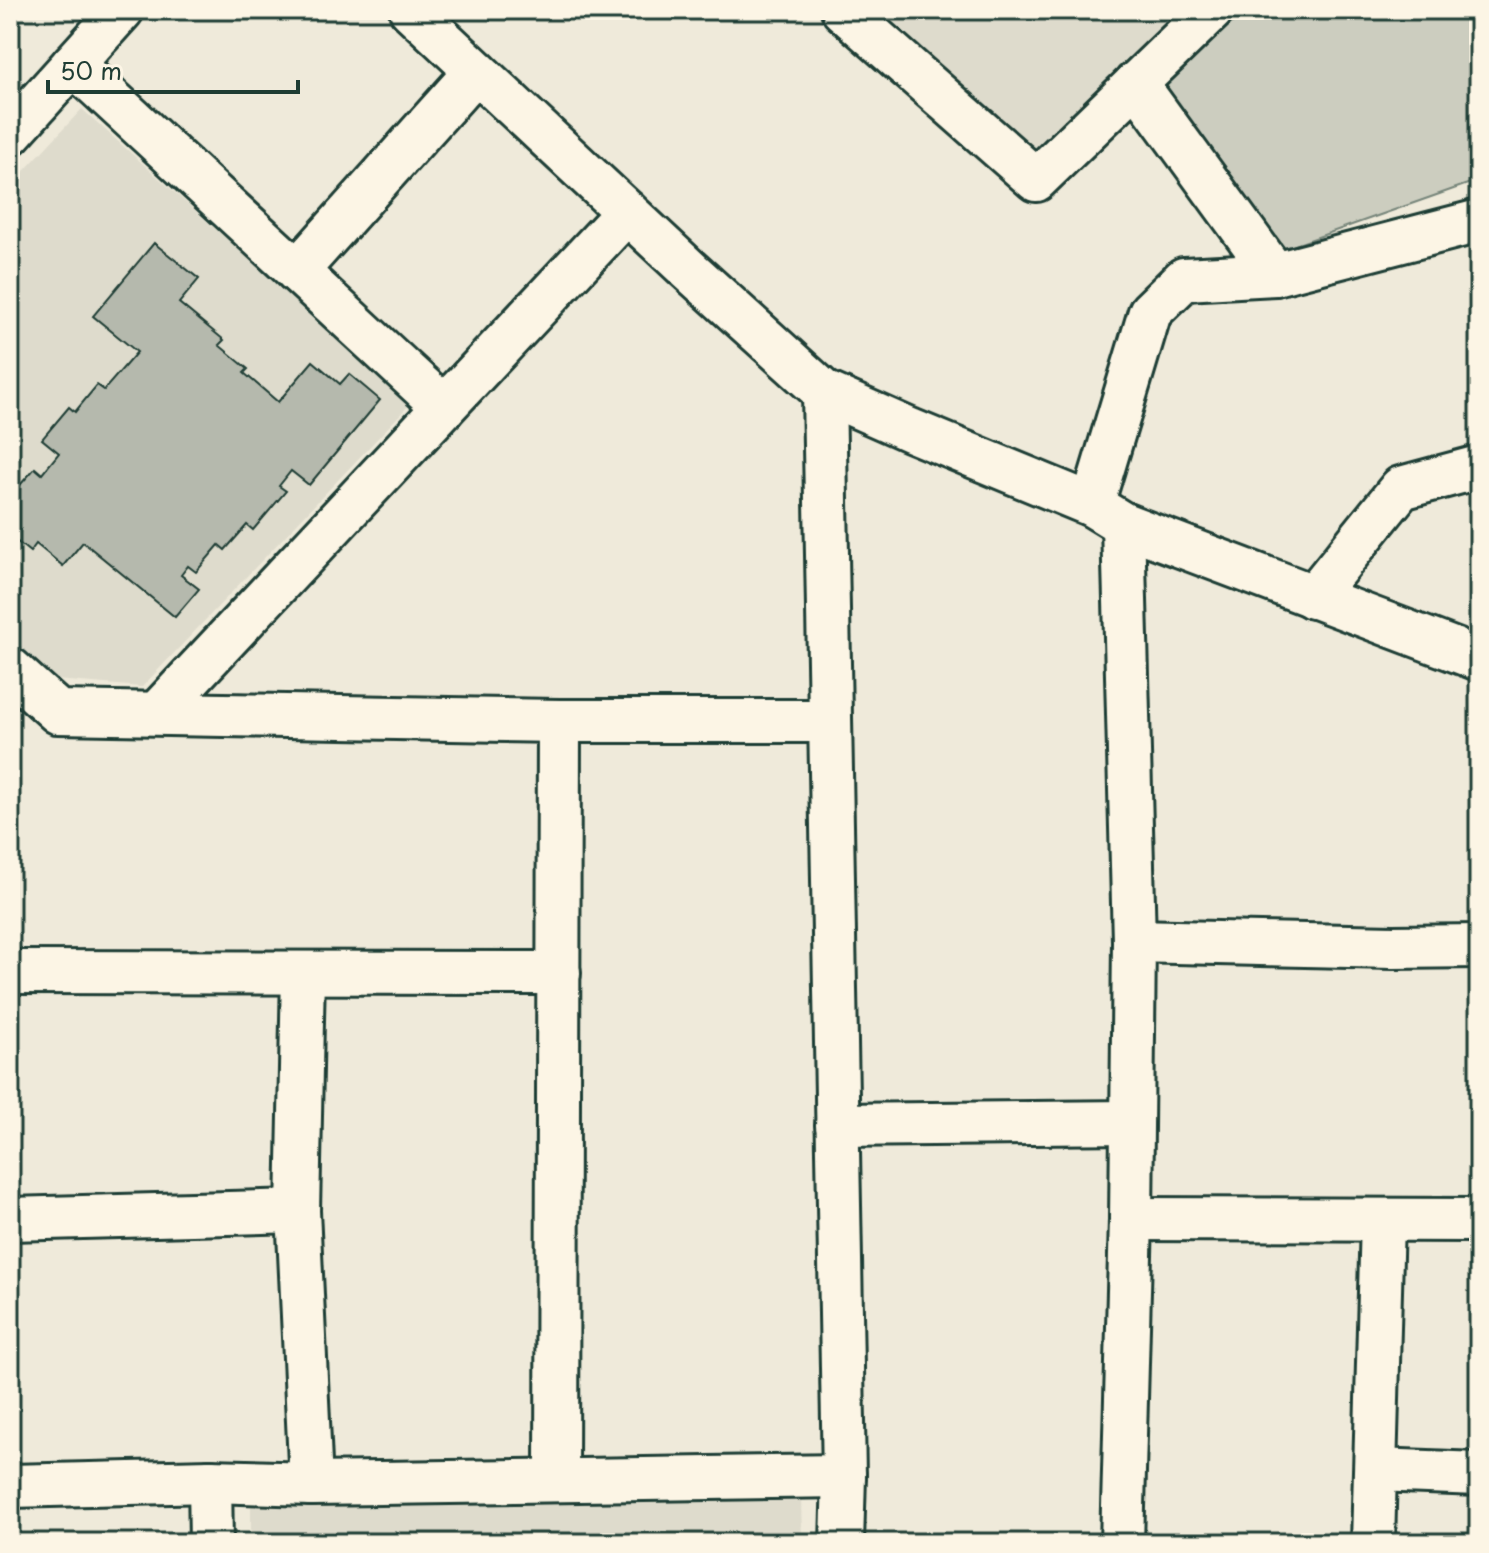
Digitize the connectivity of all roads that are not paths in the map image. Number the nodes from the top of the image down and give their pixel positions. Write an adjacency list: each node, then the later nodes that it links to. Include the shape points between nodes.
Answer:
1 (122, 10): 5 (street)
2 (411, 10): 6 (street)
3 (843, 10): 7 (street, via 1036,180)
4 (1212, 10): 7 (street)
5 (73, 64): 8 (street); 11 (street)
6 (476, 71): 9 (street); 11 (street)
7 (1136, 83): 12 (street)
8 (10, 134)
9 (627, 212): 13 (street); 14 (street)
10 (1479, 221): 12 (street)
11 (297, 271): 14 (street)
12 (1275, 274): 16 (street, via 1184,279 1150,312)
13 (824, 392): 16 (street); 22 (street)
14 (444, 407): 20 (street)
15 (1479, 467): 17 (street, via 1401,488)
16 (1108, 514): 17 (street); 23 (street)
17 (1313, 597): 18 (street)
18 (1479, 659)
19 (10, 669): 20 (street, via 58,712)
20 (157, 713): 21 (street)
21 (559, 721): 22 (street); 27 (street)
22 (830, 721): 29 (street)
23 (1134, 941): 24 (street); 28 (street)
24 (1479, 946)
25 (10, 972): 26 (street)
26 (303, 973): 27 (street); 30 (street)
27 (559, 973): 38 (street)
28 (1132, 1122): 29 (street); 32 (street)
29 (837, 1125): 37 (street)
30 (298, 1211): 31 (street); 40 (street)
31 (10, 1219)
32 (1131, 1219): 33 (street); 44 (street)
33 (1382, 1220): 34 (street); 35 (street)
34 (1479, 1220)
35 (1376, 1470): 36 (street); 45 (street)
36 (1479, 1474)
37 (844, 1476): 38 (street); 43 (street)
38 (557, 1480): 40 (street)
39 (210, 1481): 40 (street); 41 (street); 42 (street)
40 (311, 1484)
41 (10, 1486)
42 (211, 1543)
43 (842, 1543)
44 (1122, 1543)
45 (1373, 1543)

